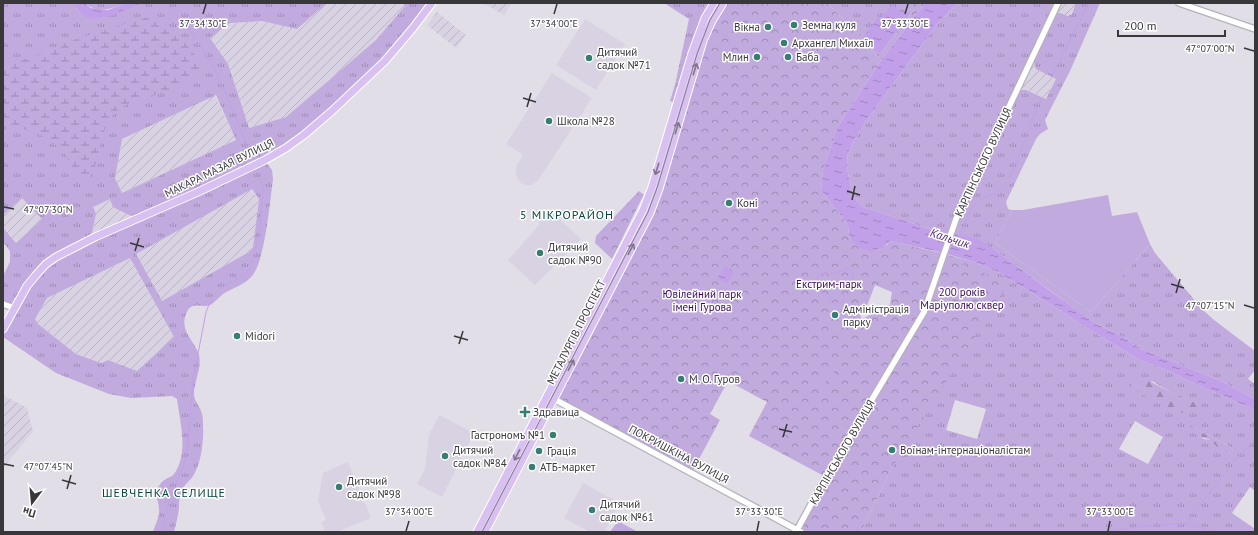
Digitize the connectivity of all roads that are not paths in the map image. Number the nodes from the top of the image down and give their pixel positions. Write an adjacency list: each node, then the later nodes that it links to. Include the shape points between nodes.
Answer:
1 (432, 3): 8 (main road, МАКАРА МАЗАЯ ВУЛИЦЯ, via 383,63 298,139 265,160 56,257 36,275)
2 (714, 3): 10 (main road, МЕТАЛУРГІВ ПРОСПЕКТ, one-way to 10, via 705,18 692,53 645,206)
3 (723, 3): 10 (main road, МЕТАЛУРГІВ ПРОСПЕКТ, one-way to 3, via 653,205 704,41)
4 (1058, 3): 11 (street, КАРПІНСЬКОГО ВУЛИЦЯ, via 956,219 921,318 827,475)
5 (1179, 3): 6 (street)
6 (1255, 29)
7 (3, 304): 8 (street)
8 (14, 308): 9 (main road, МАКАРА МАЗАЯ ВУЛИЦЯ)
9 (3, 328)
10 (550, 398): 11 (street, ПОКРИШКІНА ВУЛИЦЯ); 12 (main road, МЕТАЛУРГІВ ПРОСПЕКТ, one-way to 12); 13 (main road, МЕТАЛУРГІВ ПРОСПЕКТ)
11 (798, 531)
12 (477, 532)
13 (485, 532)

